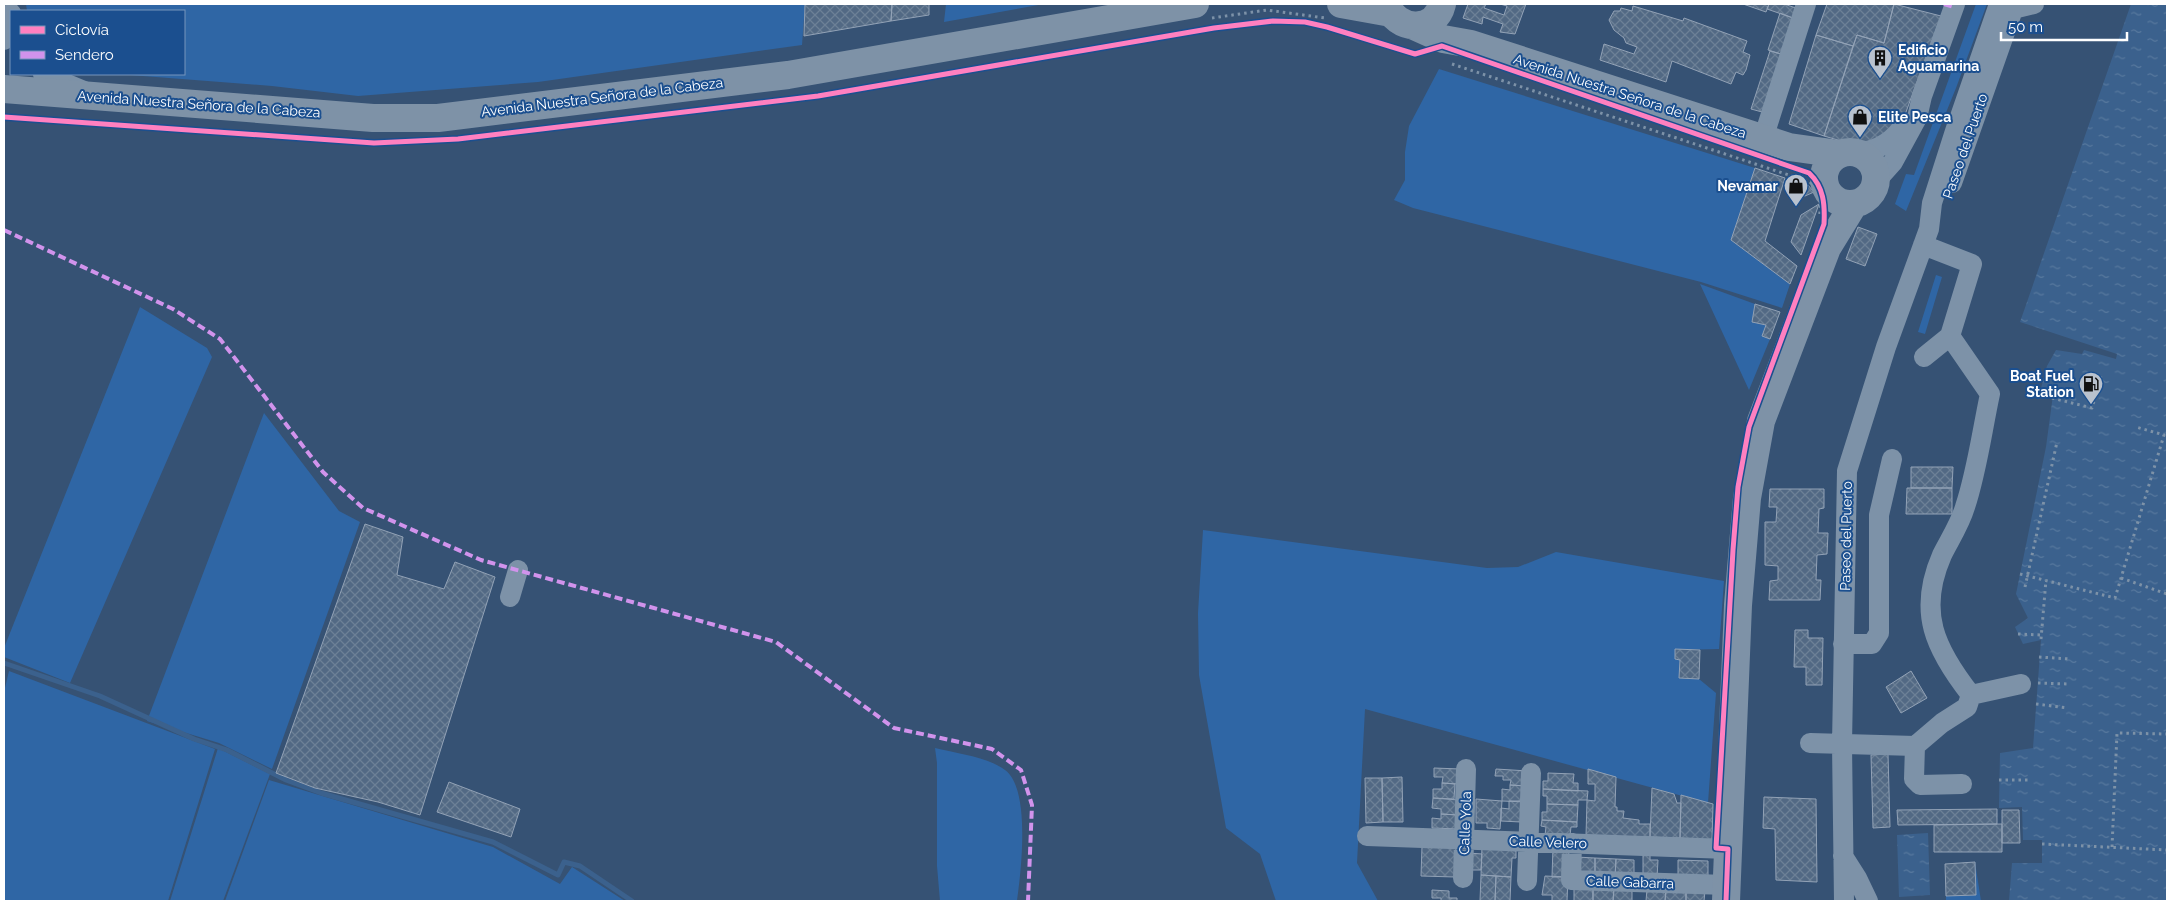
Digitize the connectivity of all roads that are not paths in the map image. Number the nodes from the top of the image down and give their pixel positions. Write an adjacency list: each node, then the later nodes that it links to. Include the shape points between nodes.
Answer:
1 (1806, 4): 16 (street)
2 (2034, 4): 5 (street)
3 (1951, 5): 15 (street)
4 (1442, 6): 8 (highway, via 1430,22); 11 (highway, Avenida Nuestra Señora de la Cabeza)
5 (2009, 6): 21 (street, Paseo del Puerto, via 1944,207); 21 (street, Paseo del Puerto, via 1966,119 1955,131 1932,203)
6 (1200, 11): 14 (highway, Avenida Nuestra Señora de la Cabeza, via 788,74 438,118 373,118)
7 (1335, 11): 8 (highway, Avenida Nuestra Señora de la Cabeza)
8 (1397, 14): 11 (highway, Avenida Nuestra Señora de la Cabeza, via 1443,40)
9 (10, 19): 10 (street)
10 (4, 40)
11 (1471, 44): 16 (highway, Avenida Nuestra Señora de la Cabeza)
12 (44, 75): 14 (street)
13 (4, 89): 14 (highway, Avenida Nuestra Señora de la Cabeza)
14 (95, 96)
15 (1922, 96): 18 (street, via 1892,140 1867,152); 19 (street, via 1917,118 1905,141 1893,162)
16 (1763, 139): 17 (highway, Avenida Nuestra Señora de la Cabeza)
17 (1789, 147): 18 (highway, Avenida Nuestra Señora de la Cabeza); 20 (highway, Avenida Nuestra Señora de la Cabeza, via 1819,174)
18 (1848, 153): 19 (highway, via 1872,163); 20 (highway, via 1826,165)
19 (1876, 181): 20 (highway, via 1869,197)
20 (1829, 189): 40 (highway, via 1823,231 1761,421 1747,498 1738,605)
21 (1926, 237): 22 (street, via 1972,264); 27 (street, Paseo del Puerto, via 1886,347 1847,471)
22 (1950, 336): 23 (street); 29 (street, via 1990,394 1966,506 1936,571 1930,592 1929,615 1944,658)
23 (1924, 357)
24 (1892, 459): 27 (street, via 1879,516 1879,633 1872,644)
25 (518, 570): 26 (street)
26 (510, 597)
27 (1843, 644): 31 (street, Paseo del Puerto)
28 (2030, 684): 29 (street)
29 (1971, 695): 32 (street, via 1967,707)
30 (1810, 743): 31 (street)
31 (1842, 744): 32 (street); 41 (street, Paseo del Puerto)
32 (1915, 746): 35 (street, via 1914,779 1920,785)
33 (1466, 769): 37 (street, Calle Yola)
34 (1531, 773): 38 (street)
35 (1962, 784)
36 (1367, 836): 37 (street, Calle Velero)
37 (1464, 839): 38 (street, Calle Velero); 42 (street, Calle Yola)
38 (1529, 841): 39 (street, Calle Velero); 43 (street)
39 (1572, 843): 40 (street, Calle Velero); 44 (street, Calle Gabarra, via 1571,880)
40 (1728, 849): 44 (highway)
41 (1843, 856): 45 (street, Paseo del Puerto); 46 (street)
42 (1463, 878)
43 (1527, 882)
44 (1726, 893)
45 (1844, 901)
46 (1868, 901)

